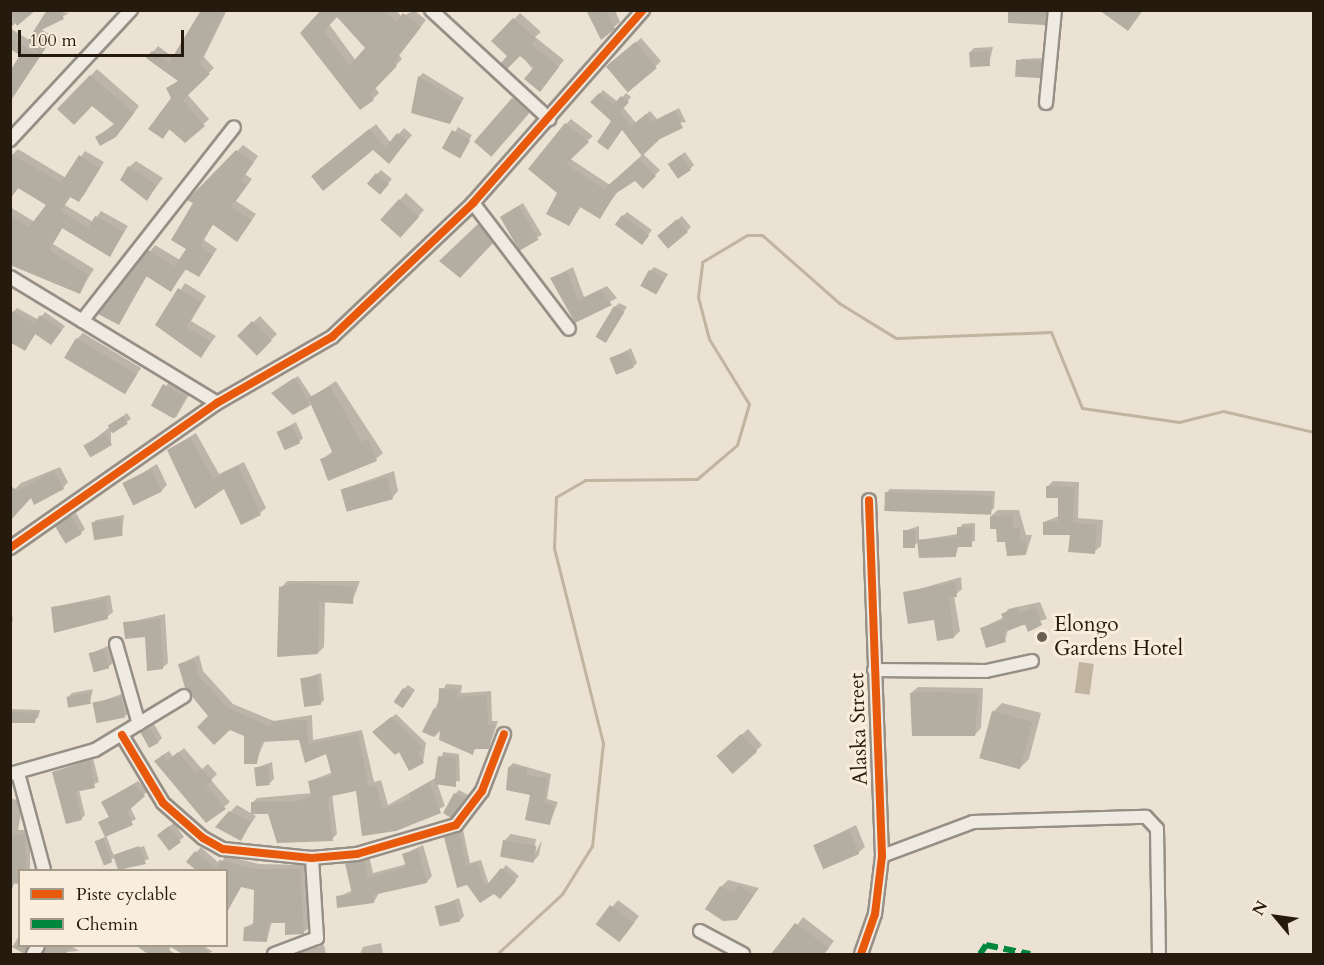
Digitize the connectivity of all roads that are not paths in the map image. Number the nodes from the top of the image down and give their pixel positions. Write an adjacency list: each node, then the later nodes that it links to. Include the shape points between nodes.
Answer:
1 (131, 10): 8 (street)
2 (431, 10): 6 (street)
3 (643, 10): 6 (street)
4 (1055, 10): 5 (street)
5 (1046, 103)
6 (549, 119): 9 (street)
7 (234, 127): 11 (street)
8 (10, 141)
9 (473, 203): 12 (street); 13 (street, via 333,337)
10 (10, 277): 11 (street)
11 (82, 321): 13 (street)
12 (569, 329)
13 (217, 403): 15 (street)
14 (869, 500): 18 (street, Alaska Street)
15 (10, 548)
16 (116, 644): 20 (street)
17 (1032, 662): 18 (street, via 986,671)
18 (874, 670): 24 (street, Alaska Street)
19 (184, 696): 20 (street)
20 (139, 724): 22 (street)
21 (504, 734): 25 (street, via 482,791 456,825 357,854)
22 (122, 735): 23 (street, via 64,762); 25 (street, via 164,803 203,838 223,849)
23 (14, 773): 26 (street)
24 (882, 856): 30 (street, Alaska Street, via 875,914); 31 (street, via 940,832 995,819 1146,817 1157,829)
25 (312, 858): 28 (street, via 317,938)
26 (44, 869)
27 (700, 931): 29 (street)
28 (274, 954)
29 (743, 954)
30 (861, 954)
31 (1159, 954)

